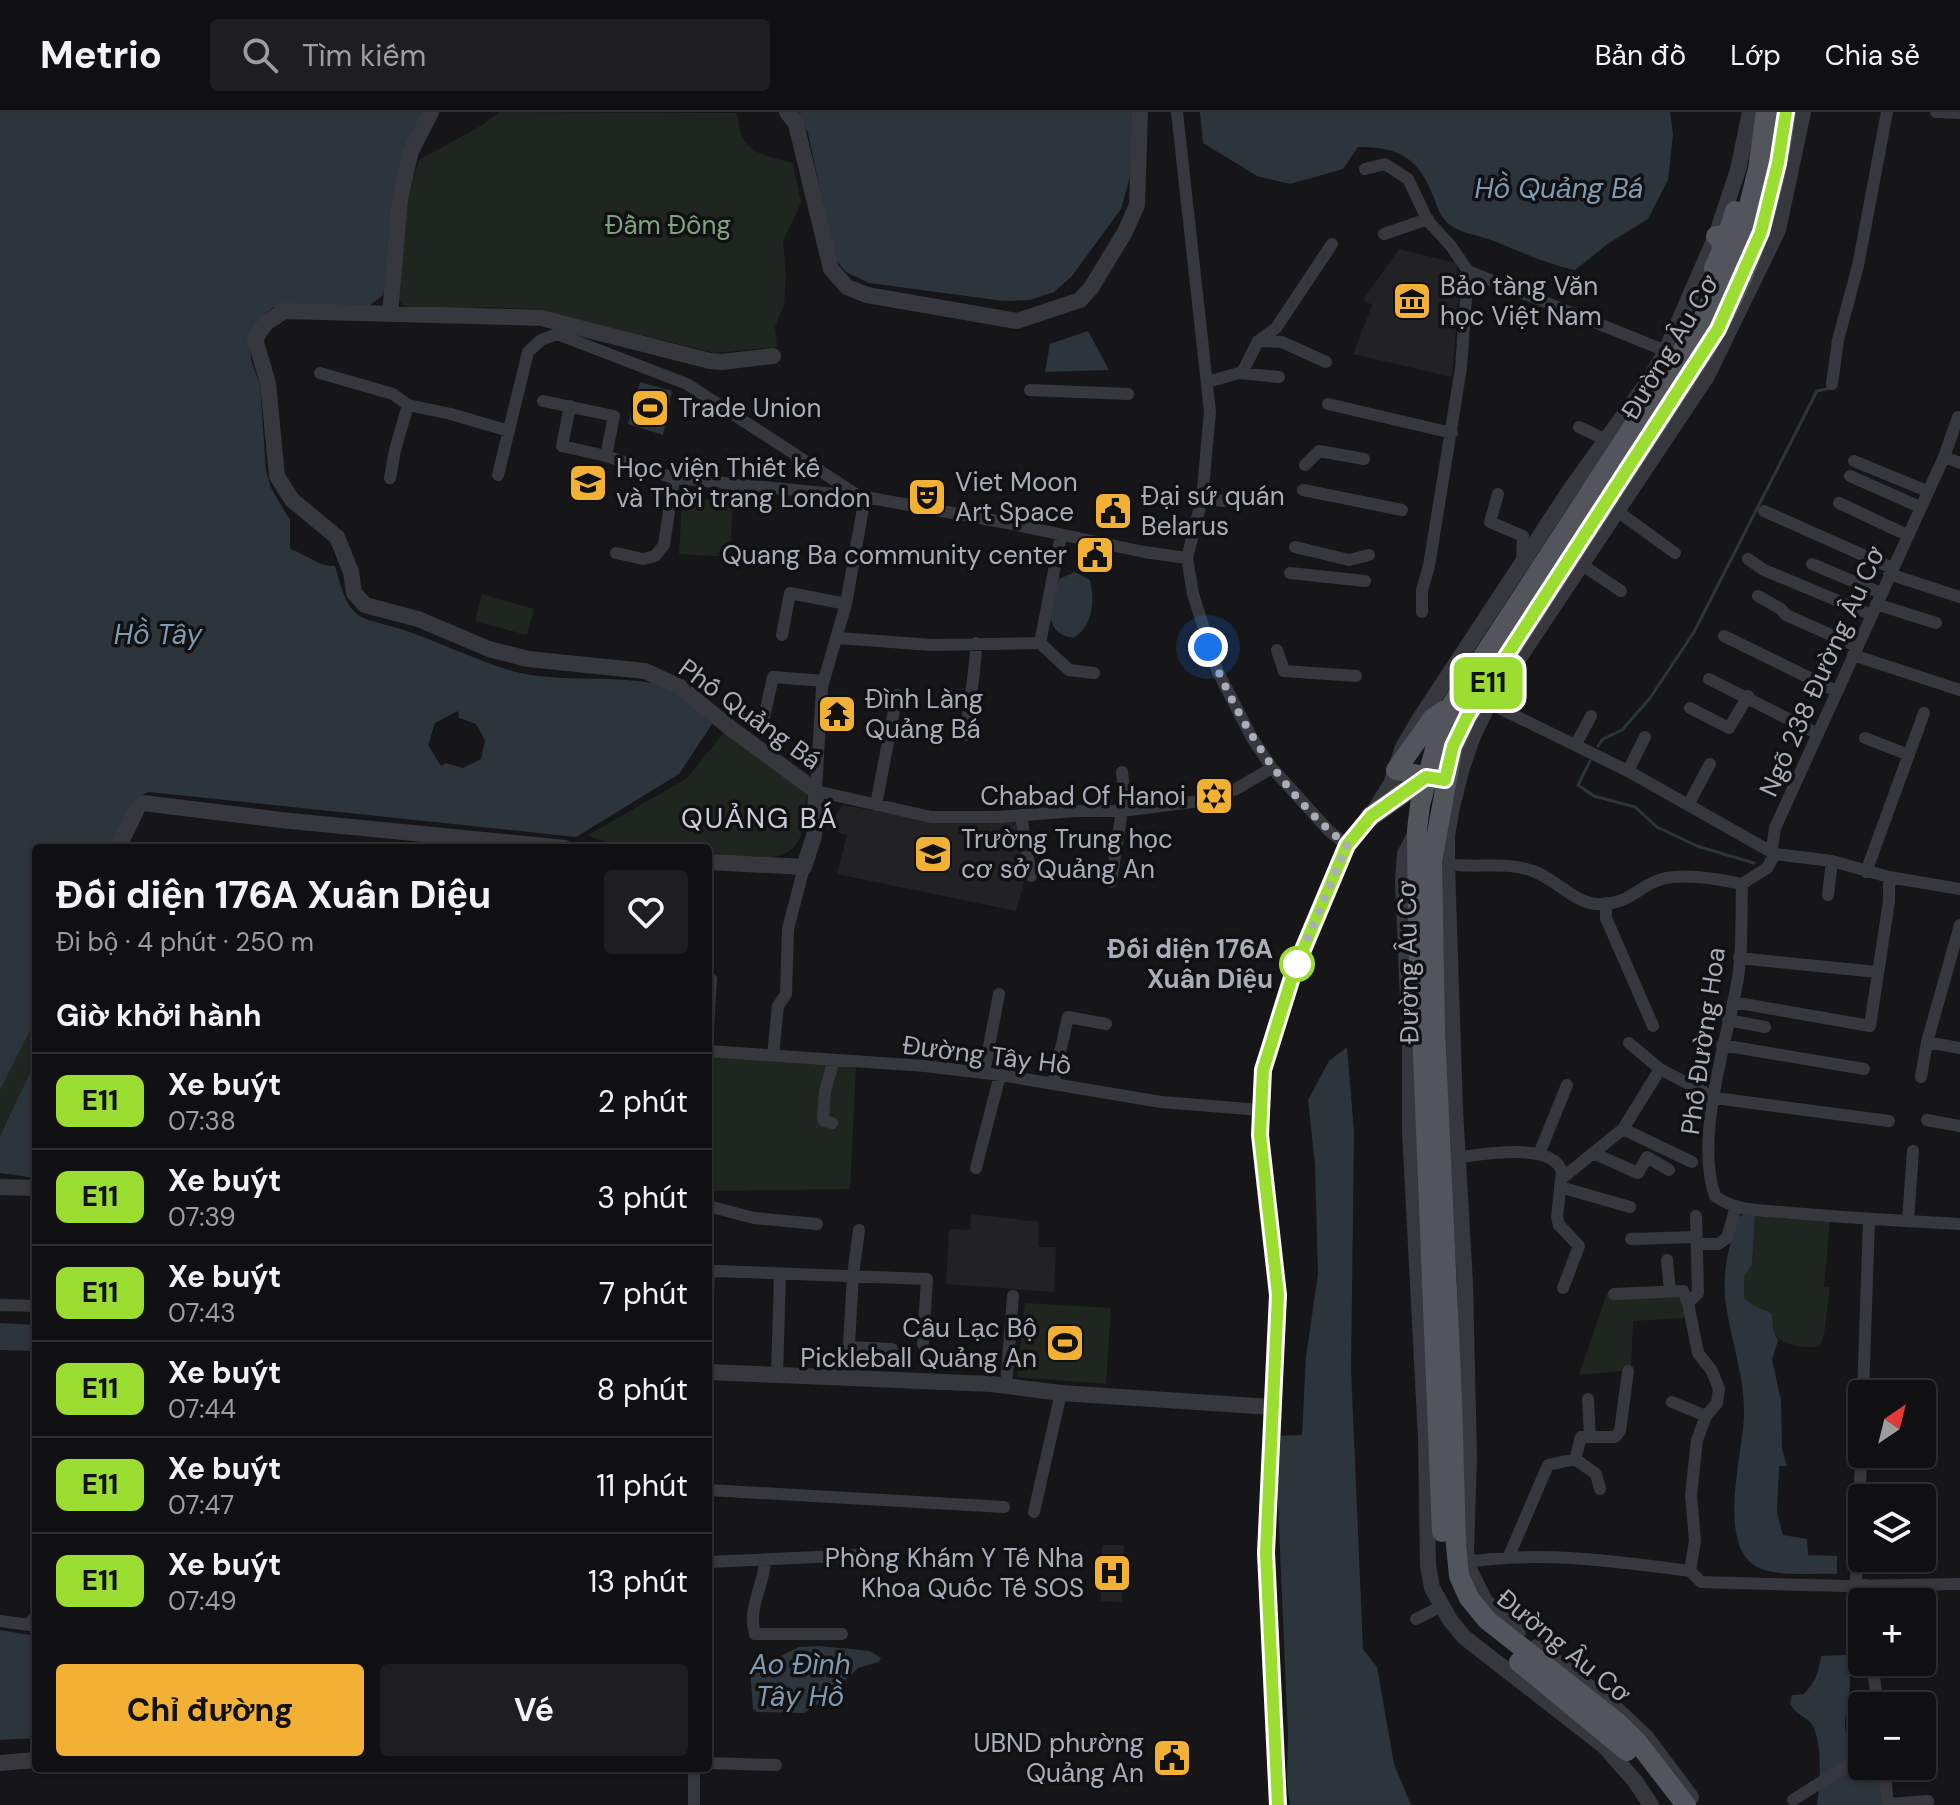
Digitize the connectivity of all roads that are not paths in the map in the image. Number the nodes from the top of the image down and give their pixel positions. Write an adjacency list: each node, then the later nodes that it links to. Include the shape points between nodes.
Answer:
1 (431, 112): 19 (street, via 411,151 400,199)
2 (787, 112): 3 (street, via 796,124 831,269 847,287 1017,321 1080,300 1125,232 1137,205)
3 (1140, 112)
4 (1177, 112): 28 (street)
5 (1750, 112): 16 (street, Đường Âu Cơ)
6 (1766, 112): 13 (main road, Đường Âu Cơ)
7 (1786, 112): 47 (main road, Đường Âu Cơ, via 1753,255 1718,329)
8 (1803, 112): 61 (street, Đường Âu Cơ, via 1778,230 1707,376)
9 (1887, 112): 29 (street)
10 (1936, 112): 11 (street)
11 (1960, 113)
12 (1365, 169): 14 (street, via 1385,164 1408,179)
13 (1758, 169): 16 (main road, via 1747,183 1728,234); 20 (main road, Đường Âu Cơ, via 1743,230)
14 (1428, 219): 15 (street); 18 (street)
15 (1384, 234)
16 (1716, 236): 20 (main road, via 1722,250 1702,298); 22 (street, Đường Âu Cơ)
17 (1332, 244): 21 (street, via 1276,328)
18 (1468, 271): 22 (street); 39 (street)
19 (390, 314): 23 (street, Phố Quảng Bá, via 541,318 710,361); 117 (street, Phố Quảng Bá, via 284,311 255,339 268,383 277,476 292,500 337,537 354,593 365,605 418,619 489,649 528,659 645,671 680,687)
20 (1702, 321): 47 (main road, Đường Âu Cơ)
21 (1258, 341): 24 (street, via 1282,342); 26 (street)
22 (1666, 351): 40 (street, Đường Âu Cơ)
23 (773, 356)
24 (1326, 362)
25 (320, 373): 34 (street, via 393,394)
26 (1242, 373): 27 (street); 28 (street)
27 (1279, 377)
28 (1207, 382): 56 (street, via 1210,426)
29 (1832, 384)
30 (1030, 390): 31 (street)
31 (1128, 394)
32 (543, 401): 35 (street)
33 (1328, 404): 39 (street)
34 (408, 405): 38 (street); 50 (street)
35 (570, 406): 41 (street, via 562,446); 41 (street, via 614,416)
36 (1958, 417): 42 (street, Ngõ 238 Đường Âu Cơ)
37 (1579, 427): 40 (street)
38 (509, 431): 48 (street); 55 (street, via 528,352 557,334 687,384)
39 (1452, 433): 82 (street)
40 (1606, 440): 73 (street, Đường Âu Cơ)
41 (606, 456): 51 (street)
42 (1944, 457): 45 (street); 53 (street, Ngõ 238 Đường Âu Cơ)
43 (1364, 459): 46 (street, via 1319,451)
44 (1854, 461): 53 (street)
45 (1960, 463)
46 (1305, 465)
47 (1615, 469): 97 (main road, Đường Âu Cơ); 116 (main road, Đường Âu Cơ)
48 (498, 475)
49 (1850, 476): 59 (street)
50 (390, 478)
51 (674, 478): 55 (street); 66 (street, via 664,545 655,556 643,559)
52 (1303, 490): 60 (street)
53 (1927, 491): 59 (street, Ngõ 238 Đường Âu Cơ)
54 (1498, 494): 73 (street, via 1490,522 1523,536)
55 (862, 496): 63 (street); 80 (street)
56 (1202, 499): 57 (street); 69 (street)
57 (1224, 501)
58 (1839, 503): 64 (street)
59 (1920, 507): 64 (street, Ngõ 238 Đường Âu Cơ)
60 (1402, 510)
61 (1617, 511): 67 (street); 72 (street, Đường Âu Cơ)
62 (1764, 511): 74 (street)
63 (1061, 535): 69 (street); 88 (street)
64 (1907, 535): 74 (street, Ngõ 238 Đường Âu Cơ)
65 (1295, 547): 68 (street, via 1349,560)
66 (616, 553)
67 (1675, 553)
68 (1369, 555)
69 (1187, 558): 112 (street, via 1217,670)
70 (1748, 559): 81 (street, via 1764,570)
71 (1812, 564): 81 (street)
72 (1582, 565): 77 (street); 100 (street, Đường Âu Cơ)
73 (1521, 567): 97 (street, Đường Âu Cơ)
74 (1891, 571): 79 (street); 81 (street, Ngõ 238 Đường Âu Cơ)
75 (1290, 573): 76 (street)
76 (1365, 581)
77 (1621, 591)
78 (1758, 596): 90 (street)
79 (1960, 597)
80 (846, 604): 84 (street, via 790,593); 86 (street)
81 (1876, 604): 83 (street); 90 (street, Ngõ 238 Đường Âu Cơ)
82 (1422, 612)
83 (1936, 623)
84 (782, 635)
85 (1724, 636): 96 (street)
86 (838, 638): 87 (street); 94 (street)
87 (976, 643): 88 (street); 106 (street)
88 (1040, 643): 91 (street, via 1069,670)
89 (1277, 650): 92 (street, via 1284,671)
90 (1854, 651): 95 (street); 96 (street, Ngõ 238 Đường Âu Cơ)
91 (1094, 673)
92 (1356, 676)
93 (1709, 679): 99 (street)
94 (824, 681): 104 (street, via 773,677); 117 (street)
95 (1960, 690)
96 (1836, 691): 105 (street, Ngõ 238 Đường Âu Cơ)
97 (1440, 693): 113 (main road, via 1433,718); 116 (main road, Đường Âu Cơ)
98 (897, 695): 118 (street)
99 (1748, 696): 101 (street, via 1729,728); 105 (street)
100 (1489, 703): 109 (street); 130 (street, Đường Âu Cơ, via 1461,771)
101 (1690, 708)
102 (1924, 713): 110 (street)
103 (1591, 716): 109 (street)
104 (763, 722)
105 (1816, 733): 127 (street, Ngõ 238 Đường Âu Cơ, via 1775,828)
106 (966, 735)
107 (1645, 737): 114 (street)
108 (1865, 738): 110 (street)
109 (1576, 744): 114 (street)
110 (1909, 755): 132 (street)
111 (1710, 764): 119 (street)
112 (1272, 768): 120 (street, via 1208,800); 126 (street)
113 (1396, 770): 116 (main road); 122 (street)
114 (1628, 771): 119 (street)
115 (1122, 772): 120 (street)
116 (1436, 778): 122 (main road); 123 (main road, Đường Âu Cơ); 130 (main road, Đường Âu Cơ)
117 (816, 791): 118 (street); 131 (street, Phố Quảng Bá, via 814,836)
118 (876, 805): 121 (street, via 931,817)
119 (1688, 805): 127 (street)
120 (1124, 810): 121 (street); 135 (street)
121 (1021, 815): 133 (street)
122 (1371, 816): 123 (main road, via 1395,811); 126 (street)
123 (1417, 830): 158 (main road, Đường Âu Cơ); 233 (street, Đường Âu Cơ, via 1405,854 1403,880 1410,1131 1428,1565)
124 (120, 844): 125 (street, via 143,803)
125 (524, 844)
126 (1347, 845): 165 (street, via 1291,979 1263,1070)
127 (1775, 854): 128 (street); 136 (street, via 1767,868)
128 (1832, 861): 132 (street); 138 (street)
129 (712, 862): 131 (street)
130 (1440, 863): 139 (street, via 1524,868 1584,901); 158 (main road, Đường Âu Cơ); 174 (street, Đường Âu Cơ)
131 (804, 867): 154 (street, via 788,929 786,994 778,1006)
132 (1866, 872): 134 (street)
133 (1031, 876)
134 (1889, 877): 137 (street); 142 (street)
135 (1111, 882)
136 (1742, 884): 139 (street, via 1665,878 1631,898); 141 (street, Phố Đường Hoa)
137 (1960, 889)
138 (1828, 895)
139 (1606, 903): 147 (street, via 1606,918)
140 (1960, 925): 149 (street)
141 (1739, 958): 142 (street); 144 (street, Phố Đường Hoa)
142 (1877, 972): 144 (street, via 1869,1032)
143 (999, 994): 159 (street)
144 (1733, 1002): 145 (street, Phố Đường Hoa)
145 (1728, 1020): 148 (street); 151 (street, Phố Đường Hoa)
146 (1106, 1024): 162 (street, via 1068,1017)
147 (1653, 1026)
148 (1765, 1027)
149 (1927, 1042): 152 (street); 161 (street)
150 (1629, 1043): 156 (street)
151 (1722, 1045): 157 (street); 164 (street, Phố Đường Hoa)
152 (1960, 1048)
153 (712, 1051): 154 (street, Đường Tây Hồ)
154 (773, 1055): 155 (street, Đường Tây Hồ)
155 (834, 1060): 159 (street, Đường Tây Hồ); 168 (street, via 823,1118)
156 (1660, 1069): 164 (street); 170 (street)
157 (1864, 1069)
158 (1430, 1072): 174 (main road, Đường Âu Cơ); 252 (main road, Đường Âu Cơ, via 1442,1548 1448,1583 1475,1626 1612,1737)
159 (984, 1073): 160 (street, Đường Tây Hồ)
160 (1000, 1075): 162 (street, Đường Tây Hồ); 176 (street)
161 (1921, 1077)
162 (1053, 1084): 165 (street, Đường Tây Hồ, via 1161,1102)
163 (1567, 1085): 173 (street)
164 (1715, 1098): 167 (street); 181 (street, Phố Đường Hoa, via 1709,1145 1714,1193)
165 (1260, 1110): 215 (street, via 1278,1295)
166 (1927, 1120): 169 (street)
167 (1889, 1121)
168 (832, 1123)
169 (1960, 1126)
170 (1623, 1129): 172 (street); 175 (street)
171 (1913, 1151): 186 (street)
172 (1593, 1153): 177 (street, via 1638,1173 1647,1157); 178 (street)
173 (1539, 1154): 174 (street); 178 (street, via 1560,1165)
174 (1450, 1160): 228 (main road, Đường Âu Cơ)
175 (1692, 1162)
176 (976, 1168)
177 (1669, 1170)
178 (1561, 1183): 183 (street); 196 (street, via 1559,1225 1579,1246)
179 (0, 1187): 180 (street)
180 (32, 1188)
181 (1736, 1206): 185 (street); 191 (street, via 1727,1238 1718,1244)
182 (712, 1207): 187 (street, via 754,1218)
183 (1630, 1207)
184 (1696, 1216): 191 (street)
185 (1869, 1220): 186 (street); 210 (street)
186 (1908, 1221): 188 (street)
187 (817, 1224)
188 (1960, 1224)
189 (859, 1230): 195 (street)
190 (1631, 1239): 191 (street)
191 (1696, 1241): 200 (street, via 1698,1293)
192 (1667, 1260): 197 (street)
193 (712, 1273): 194 (street)
194 (780, 1274): 195 (street); 208 (street)
195 (853, 1275): 203 (street, via 927,1279); 204 (street)
196 (1563, 1288)
197 (1670, 1291): 198 (street); 200 (street, via 1683,1291)
198 (1614, 1294)
199 (1013, 1296): 211 (street)
200 (1688, 1303): 216 (street, via 1698,1353 1719,1389 1717,1403)
201 (0, 1305): 202 (street)
202 (32, 1306)
203 (923, 1344)
204 (848, 1347): 205 (street); 209 (street)
205 (892, 1349)
206 (1628, 1371): 217 (street, via 1620,1431 1615,1437)
207 (712, 1372): 208 (street)
208 (777, 1375): 209 (street)
209 (847, 1378): 211 (street)
210 (1863, 1380)
211 (1006, 1386): 212 (street)
212 (1061, 1393): 215 (street); 223 (street)
213 (1588, 1399): 217 (street)
214 (1672, 1402): 216 (street)
215 (1272, 1407): 250 (street, via 1266,1553)
216 (1706, 1416): 229 (street, via 1697,1440 1691,1495 1695,1541)
217 (1590, 1437): 218 (street, via 1581,1437)
218 (1575, 1459): 220 (street, via 1596,1474); 225 (street, via 1548,1465)
219 (1862, 1468): 231 (street)
220 (1600, 1489)
221 (712, 1490): 222 (street)
222 (1004, 1507)
223 (1034, 1512)
224 (860, 1555): 226 (street)
225 (1509, 1556): 228 (street); 229 (street, via 1571,1557)
226 (765, 1561): 227 (street); 237 (street, via 764,1581 756,1593 755,1634)
227 (712, 1562)
228 (1462, 1562): 238 (main road, Đường Âu Cơ, via 1469,1598 1487,1620)
229 (1690, 1571): 231 (street, via 1701,1582)
230 (1960, 1584): 231 (street)
231 (1861, 1585): 232 (street)
232 (1862, 1588)
233 (1442, 1606): 234 (street); 251 (street, Đường Âu Cơ, via 1464,1637 1604,1746)
234 (1416, 1619)
235 (0, 1621): 236 (street)
236 (32, 1621)
237 (842, 1634)
238 (1642, 1740): 253 (main road, Đường Âu Cơ); 254 (street, Đường Âu Cơ, via 1667,1761)
239 (32, 1760): 240 (street)
240 (0, 1763)
241 (712, 1763): 242 (street)
242 (776, 1765)
243 (1848, 1766): 246 (street)
244 (694, 1772): 249 (street)
245 (1885, 1780): 248 (street)
246 (1793, 1800)
247 (1928, 1801): 248 (street)
248 (1888, 1804)
249 (694, 1805)
250 (1278, 1805)
251 (1651, 1805)
252 (1670, 1805)
253 (1686, 1805)
254 (1696, 1805)

